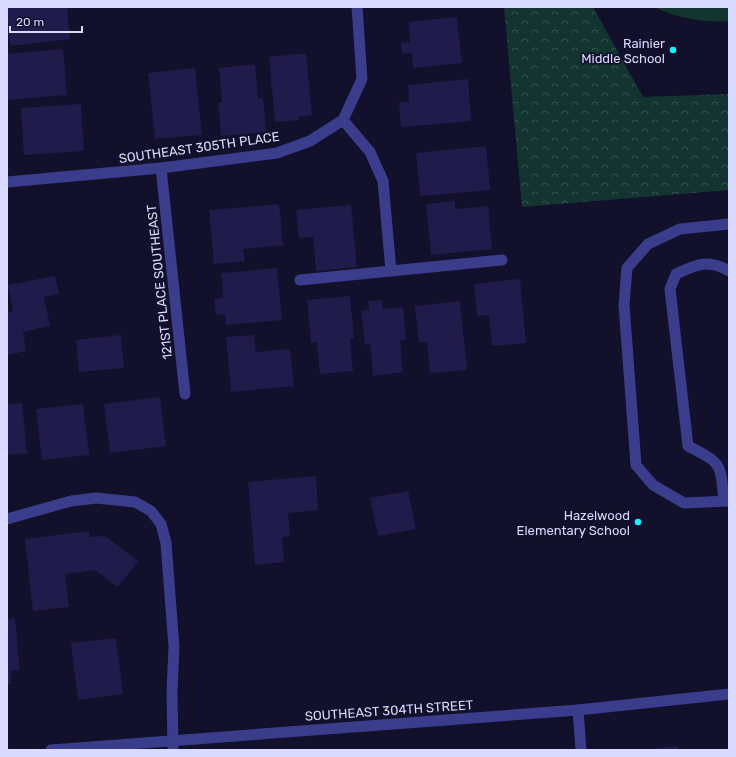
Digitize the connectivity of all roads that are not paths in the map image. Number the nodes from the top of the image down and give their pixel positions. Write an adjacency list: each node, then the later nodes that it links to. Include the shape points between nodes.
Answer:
1 (357, 7): 2 (street, SOUTHEAST 305TH PLACE, via 362,80)
2 (342, 120): 3 (street, SOUTHEAST 305TH PLACE, via 310,142 277,153); 7 (street, via 370,152 383,182)
3 (161, 168): 4 (street, SOUTHEAST 305TH PLACE); 10 (street, 121ST PLACE SOUTHEAST)
4 (7, 182)
5 (729, 224): 12 (street, via 680,229 648,244 627,268 624,296 636,465 653,486 684,503)
6 (502, 260): 7 (street)
7 (391, 271): 9 (street)
8 (729, 271): 11 (street, via 717,264 694,266 676,274 670,289 688,446)
9 (300, 280)
10 (185, 394)
11 (725, 466): 12 (street)
12 (727, 501)
13 (7, 519): 16 (street, via 71,501 96,498 135,502 150,511 162,524 166,543 174,647)
14 (729, 694): 15 (street, SOUTHEAST 304TH STREET)
15 (578, 710): 16 (street, SOUTHEAST 304TH STREET); 18 (street)
16 (172, 745): 17 (street, SOUTHEAST 304TH STREET)
17 (51, 750)
18 (581, 750)

